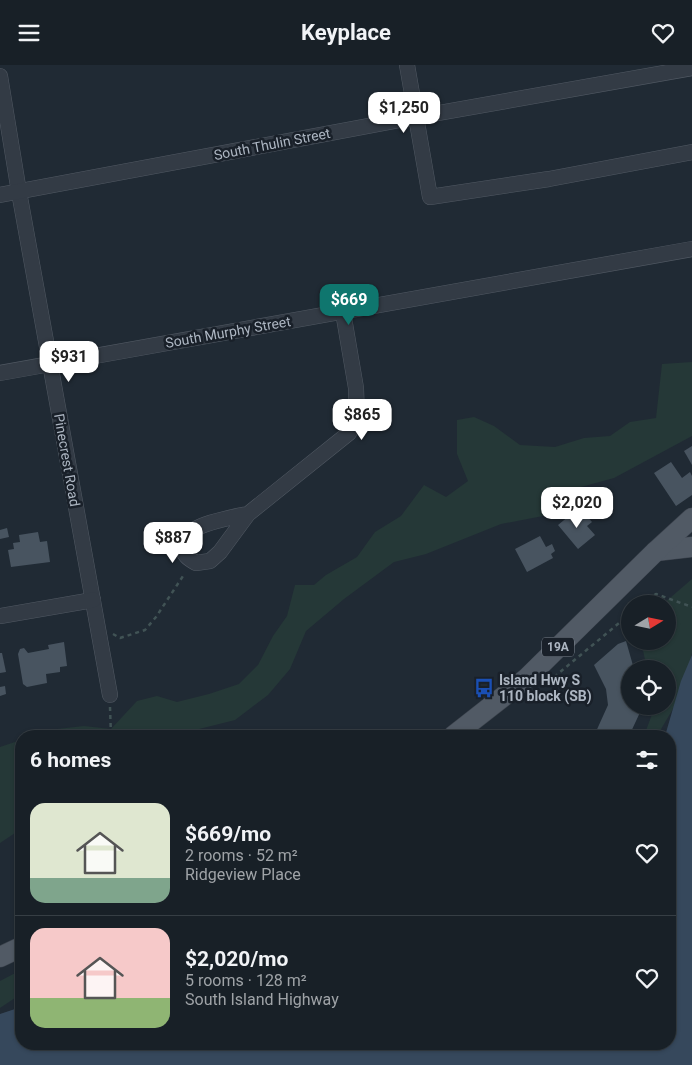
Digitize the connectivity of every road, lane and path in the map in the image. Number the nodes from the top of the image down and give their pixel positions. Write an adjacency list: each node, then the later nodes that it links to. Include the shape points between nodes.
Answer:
1 (407, 65): 4 (street)
2 (692, 68): 4 (street, South Thulin Street)
3 (0, 76): 6 (street, Pinecrest Road)
4 (416, 117): 5 (street, via 430,197); 6 (street, South Thulin Street)
5 (692, 152)
6 (19, 192): 7 (street, South Thulin Street); 10 (street, Pinecrest Road)
7 (0, 195)
8 (692, 249): 9 (street, South Murphy Street)
9 (343, 311): 10 (street, South Murphy Street); 12 (street, via 356,388 357,418 349,433)
10 (50, 364): 11 (street, South Murphy Street); 17 (street, Pinecrest Road)
11 (0, 373)
12 (248, 514): 16 (street, via 210,561); 16 (street, via 192,530 182,549)
13 (692, 518): 15 (main road, 19A)
14 (692, 547): 15 (main road)
15 (656, 551): 24 (main road, 19A, via 527,678)
16 (192, 561): 21 (path, via 146,630 120,638)
17 (93, 600): 20 (street); 21 (street, Pinecrest Road)
18 (676, 601): 19 (path)
19 (692, 607)
20 (0, 616)
21 (98, 627): 22 (street, Pinecrest Road)
22 (110, 695): 23 (path)
23 (111, 730)
24 (461, 730)
25 (15, 950): 26 (main road)
26 (0, 957)

